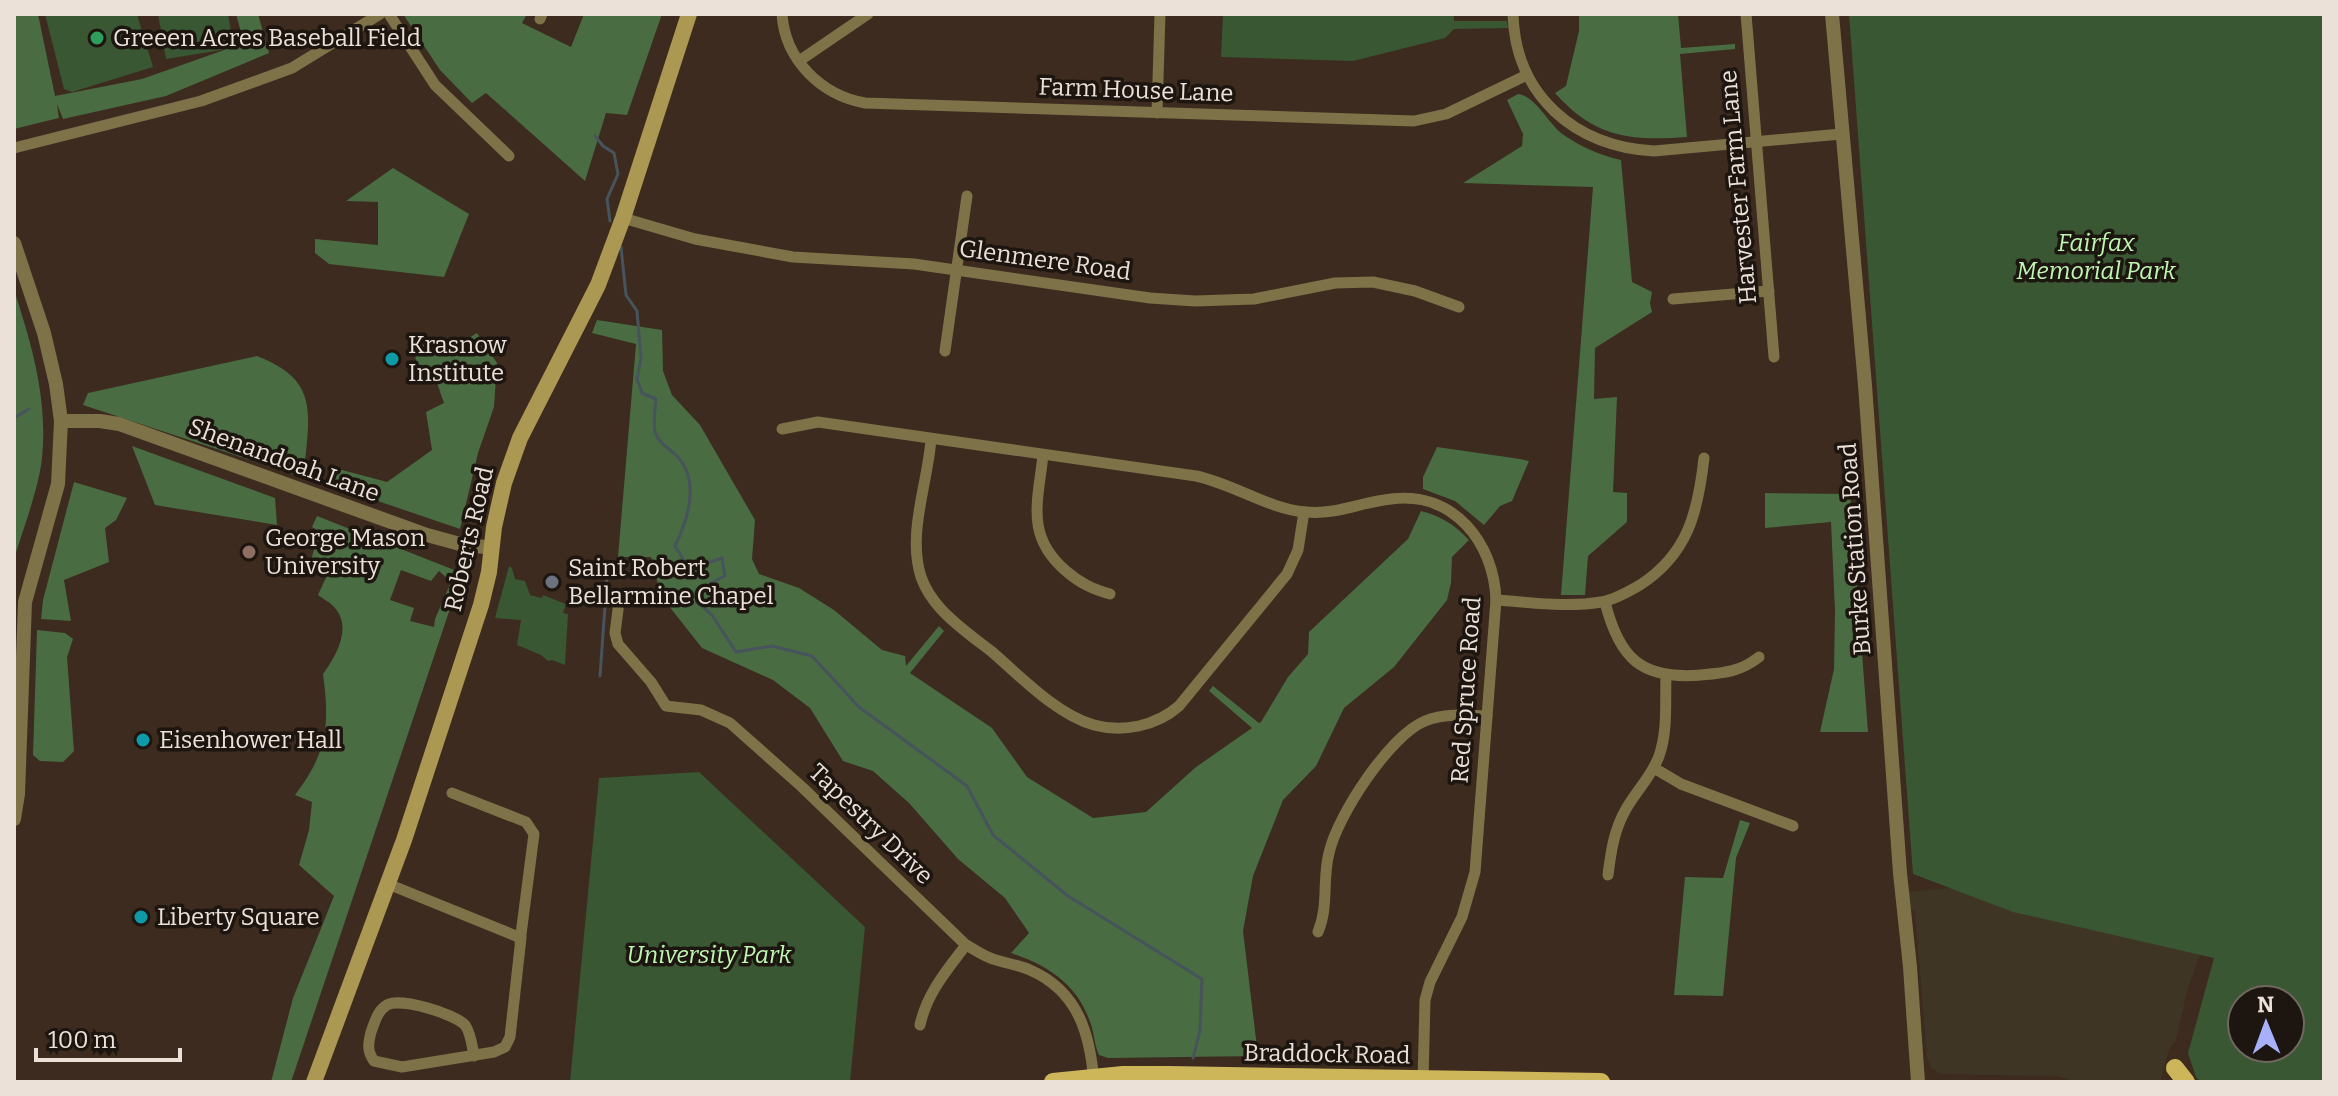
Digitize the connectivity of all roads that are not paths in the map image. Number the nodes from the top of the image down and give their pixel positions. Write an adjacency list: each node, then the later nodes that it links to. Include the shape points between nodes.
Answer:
1 (380, 14): 15 (street, via 292,68 201,101)
2 (389, 14): 16 (street, via 435,85)
3 (689, 14): 18 (main road, Roberts Road)
4 (782, 14): 10 (street, Farm House Lane, via 787,40)
5 (868, 14): 10 (street)
6 (1160, 14): 12 (street)
7 (1513, 14): 11 (street)
8 (1746, 14): 14 (street, Harvester Farm Lane)
9 (1832, 14): 13 (street, Burke Station Road)
10 (799, 61): 12 (street, Farm House Lane, via 831,92 865,103)
11 (1527, 75): 12 (street, Farm House Lane, via 1446,114 1414,121); 14 (street, via 1566,122 1613,146 1654,151)
12 (1157, 113)
13 (1841, 134): 14 (street); 56 (street, Burke Station Road)
14 (1757, 142): 21 (street, Harvester Farm Lane)
15 (14, 148)
16 (509, 156)
17 (967, 196): 20 (street)
18 (623, 218): 20 (street, Glenmere Road, via 695,239 793,257); 32 (main road, Roberts Road, via 591,302 520,438 504,483)
19 (14, 243): 26 (street, via 44,333)
20 (957, 269): 23 (street, Glenmere Road, via 1195,301 1254,299 1335,283 1373,282); 24 (street)
21 (1769, 291): 22 (street); 25 (street, Harvester Farm Lane)
22 (1673, 299)
23 (1459, 307)
24 (945, 351)
25 (1774, 357)
26 (61, 421): 32 (street, Shenandoah Lane, via 119,424 427,535); 42 (street, via 58,484 25,602)
27 (782, 429): 28 (street, Red Spruce Road, via 818,422)
28 (931, 439): 29 (street, Red Spruce Road); 31 (street, via 916,543 928,593 945,614 1056,706 1095,726 1136,727 1179,706 1287,574 1298,550)
29 (1043, 455): 31 (street, Red Spruce Road, via 1209,479); 33 (street, via 1036,515 1042,543 1080,583)
30 (1704, 458): 36 (street, via 1696,512 1678,549 1647,580)
31 (1304, 512): 34 (street, Red Spruce Road, via 1343,511 1397,498 1439,506 1463,521 1483,545)
32 (492, 548): 45 (main road, Roberts Road, via 481,605)
33 (1110, 594)
34 (1496, 600): 36 (street); 39 (street, Red Spruce Road)
35 (619, 602): 48 (street, Tapestry Drive, via 618,644 666,706 701,710 741,732)
36 (1605, 602): 38 (street, via 1622,647 1644,668)
37 (1759, 657): 38 (street, via 1729,673)
38 (1666, 676): 40 (street, via 1664,733)
39 (1487, 716): 46 (street, via 1433,718 1391,746 1335,834); 52 (street, Red Spruce Road, via 1473,883 1430,982)
40 (1654, 768): 43 (street, via 1681,784); 44 (street, via 1614,835)
41 (452, 793): 47 (street, via 526,822 534,834)
42 (14, 819)
43 (1793, 826)
44 (1608, 875)
45 (388, 884): 47 (street); 53 (main road, Roberts Road)
46 (1318, 932)
47 (520, 940): 50 (street, via 510,1037 505,1047)
48 (966, 945): 49 (street, via 932,990); 51 (street, Tapestry Drive, via 1050,979 1066,993 1085,1030)
49 (920, 1025)
50 (474, 1056): 50 (street, via 402,1067 374,1061 369,1040 383,1007 412,1004 464,1024)
51 (1094, 1080): 52 (main road, Braddock Road, via 1182,1075); 54 (main road, Braddock Road)
52 (1423, 1081): 55 (main road, Braddock Road)
53 (314, 1082)
54 (1053, 1082)
55 (1601, 1082)
56 (1918, 1082)

